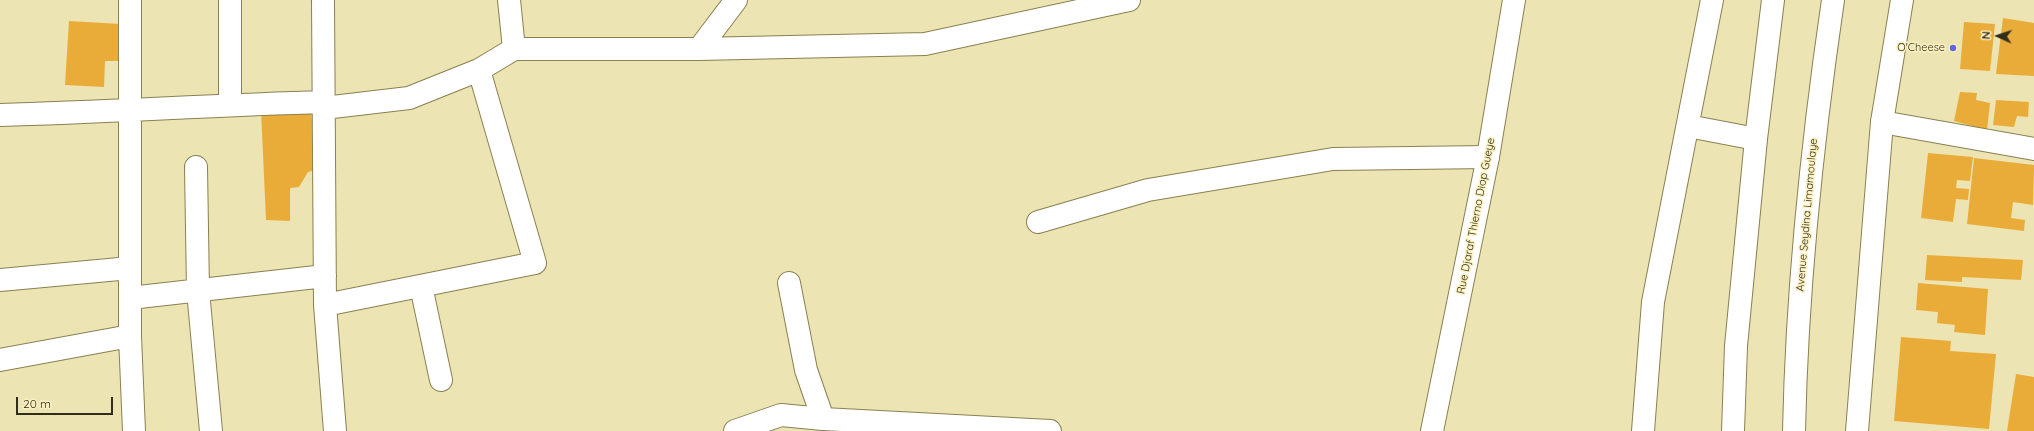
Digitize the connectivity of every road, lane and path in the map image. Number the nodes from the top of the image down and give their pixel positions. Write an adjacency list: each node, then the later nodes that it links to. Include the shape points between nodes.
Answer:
1 (130, 0): 17 (main road)
2 (230, 0): 15 (main road)
3 (324, 0): 16 (main road)
4 (509, 0): 13 (main road)
5 (736, 0): 12 (main road)
6 (1129, 0): 12 (main road, via 925,44)
7 (1514, 0): 23 (main road, Rue Djaraf Thierno Diop Gueye)
8 (1712, 0): 20 (main road)
9 (1773, 0): 21 (main road)
10 (1833, 0): 47 (main road, Avenue Seydina Limamoulaye, via 1817,109 1799,304)
11 (1902, 0): 19 (main road)
12 (699, 49): 13 (main road)
13 (514, 50): 14 (main road)
14 (479, 70): 16 (main road, via 409,98); 30 (main road, via 534,263)
15 (230, 105): 16 (main road); 17 (main road)
16 (324, 105): 27 (main road)
17 (130, 111): 18 (main road); 26 (main road)
18 (0, 115)
19 (1882, 122): 22 (main road); 48 (main road)
20 (1688, 126): 21 (main road); 45 (main road, via 1653,302)
21 (1756, 139): 46 (main road, via 1736,346)
22 (2034, 149)
23 (1488, 157): 25 (main road, via 1333,159 1148,190); 44 (main road, Rue Djaraf Thierno Diop Gueye)
24 (196, 167): 31 (main road)
25 (1038, 222)
26 (130, 268): 28 (main road); 32 (main road)
27 (325, 276): 31 (main road); 33 (main road)
28 (0, 280)
29 (789, 283): 37 (main road, via 806,370)
30 (420, 286): 33 (main road); 36 (main road)
31 (198, 291): 32 (main road); 40 (main road)
32 (130, 298): 34 (main road)
33 (325, 305): 41 (main road)
34 (130, 336): 35 (main road); 39 (main road)
35 (0, 360)
36 (441, 380)
37 (823, 419): 38 (main road); 43 (main road)
38 (781, 423): 42 (main road)
39 (134, 431)
40 (211, 431)
41 (335, 431)
42 (735, 431)
43 (1050, 431)
44 (1432, 431)
45 (1643, 431)
46 (1733, 431)
47 (1794, 431)
48 (1857, 431)

